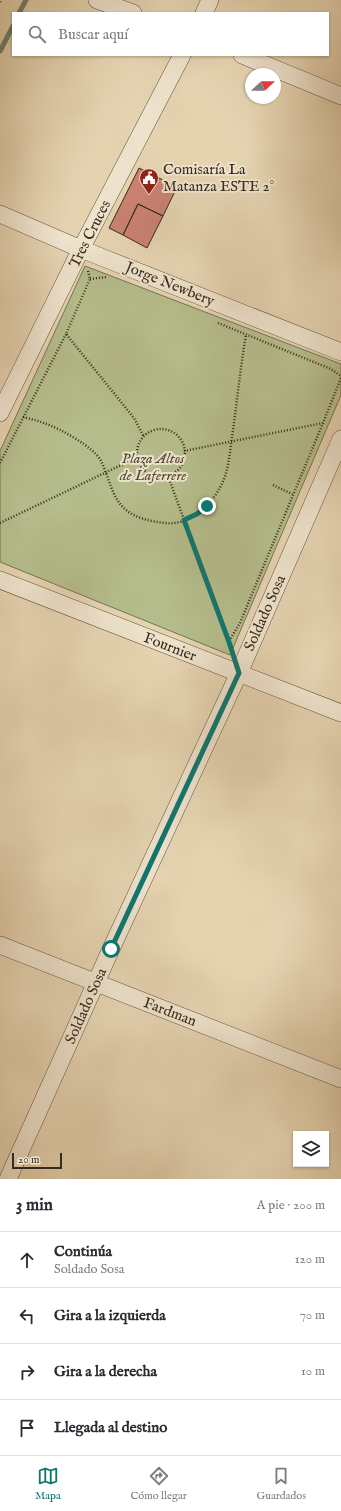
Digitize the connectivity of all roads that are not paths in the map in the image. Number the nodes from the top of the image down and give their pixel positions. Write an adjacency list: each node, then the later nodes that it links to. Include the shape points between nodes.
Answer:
1 (97, 0): 3 (street)
2 (210, 0): 4 (street)
3 (129, 12)
4 (204, 12)
5 (181, 56): 9 (street, Tres Cruces)
6 (244, 56): 7 (street)
7 (341, 96)
8 (0, 214): 9 (street, Jorge Newbery)
9 (82, 249): 10 (street, Jorge Newbery); 11 (street, Tres Cruces)
10 (341, 352)
11 (0, 413)
12 (341, 439): 14 (street, Soldado Sosa)
13 (0, 580): 14 (street, Fournier)
14 (239, 673): 15 (street, Fournier); 17 (street, Soldado Sosa)
15 (341, 713)
16 (0, 945): 17 (street, Fardman)
17 (97, 983): 18 (street, Fardman); 19 (street, Soldado Sosa)
18 (341, 1079)
19 (8, 1179)

